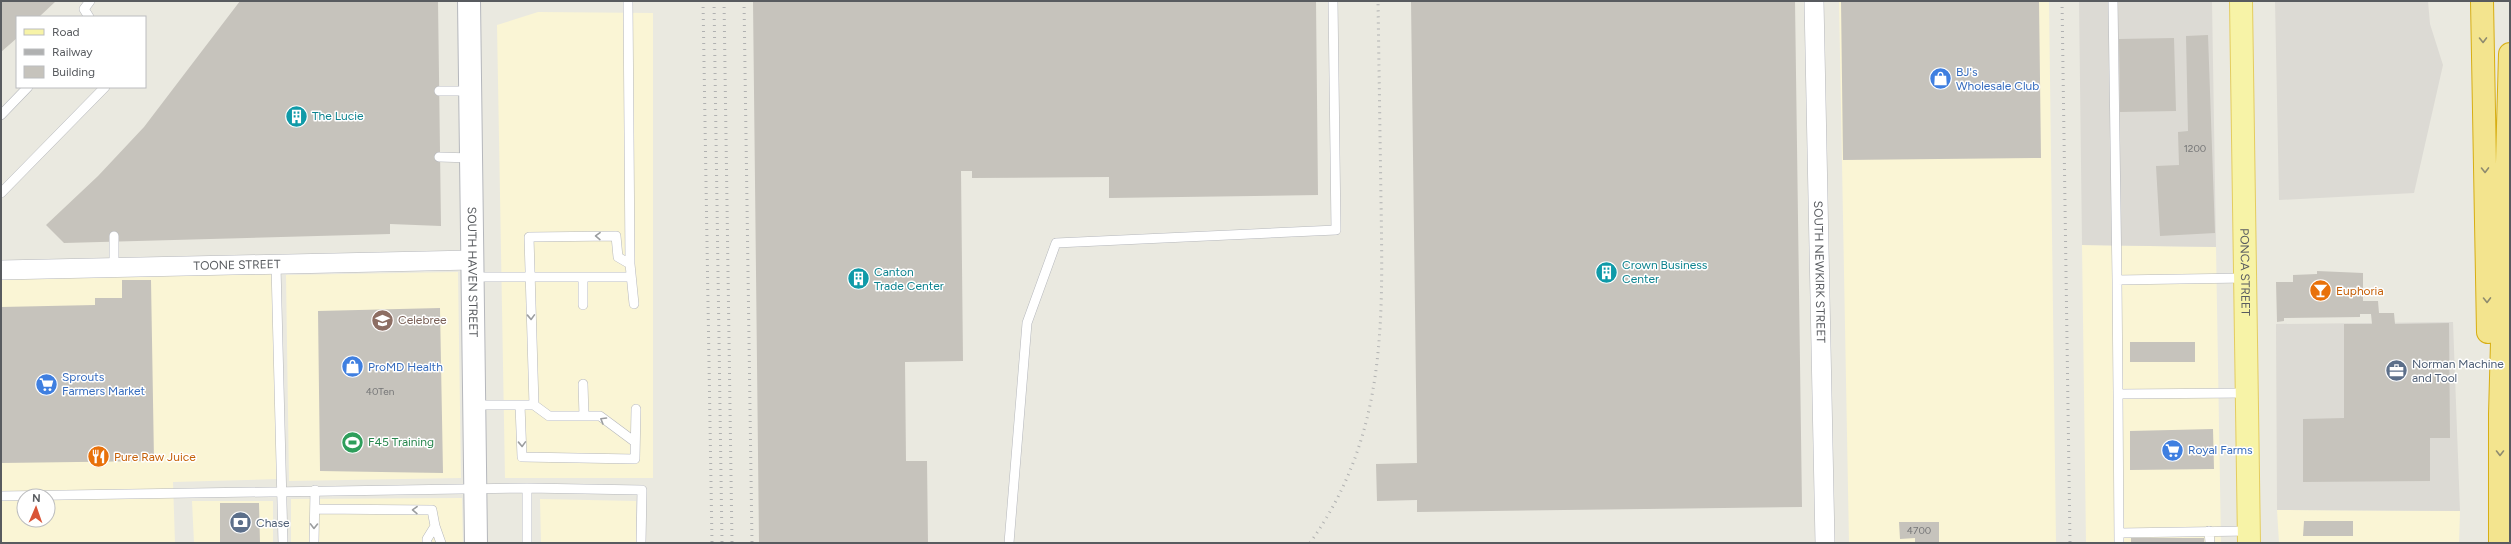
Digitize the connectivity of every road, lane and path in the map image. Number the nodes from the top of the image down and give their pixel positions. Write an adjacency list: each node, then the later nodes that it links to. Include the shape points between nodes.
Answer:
1 (90, 1): 9 (lane, via 84,9)
2 (469, 1): 14 (street, SOUTH HAVEN STREET)
3 (628, 1): 20 (lane)
4 (1333, 1): 59 (lane, via 1336,230 1056,243 1027,323)
5 (1814, 1): 60 (street, SOUTH NEWKIRK STREET)
6 (2113, 1): 29 (lane)
7 (2241, 1): 28 (main road, PONCA STREET)
8 (2482, 1): 39 (highway, one-way to 39, via 2489,390)
9 (88, 16)
10 (2510, 54): 39 (highway)
11 (27, 88): 15 (lane)
12 (104, 88): 18 (lane)
13 (439, 91): 14 (lane)
14 (470, 92): 17 (street, SOUTH HAVEN STREET)
15 (1, 115)
16 (439, 157): 17 (lane)
17 (471, 158): 23 (street, SOUTH HAVEN STREET)
18 (1, 193)
19 (114, 236): 22 (lane)
20 (630, 264): 26 (lane); 27 (lane, one-way to 27, via 618,258 616,236 529,237)
21 (276, 266): 22 (street, TOONE STREET); 23 (street, TOONE STREET); 44 (lane)
22 (114, 268): 24 (street, TOONE STREET)
23 (472, 268): 27 (lane); 35 (street, SOUTH HAVEN STREET)
24 (1, 270)
25 (583, 277): 26 (lane); 27 (lane); 31 (lane)
26 (631, 277): 30 (lane)
27 (529, 278): 37 (lane, one-way to 37)
28 (2245, 278): 29 (lane); 33 (main road, PONCA STREET)
29 (2117, 280): 34 (lane)
30 (634, 304)
31 (583, 305)
32 (584, 384): 40 (lane)
33 (2247, 393): 34 (lane); 51 (main road, PONCA STREET)
34 (2118, 394): 50 (lane)
35 (474, 405): 36 (lane); 43 (street, SOUTH HAVEN STREET)
36 (520, 405): 37 (lane); 41 (lane, one-way to 41, via 522,457 635,459)
37 (534, 405): 40 (lane, via 549,416)
38 (636, 409): 41 (lane)
39 (2500, 414): 63 (highway, one-way to 63)
40 (584, 416): 41 (lane, one-way to 40, via 600,416)
41 (635, 442)
42 (527, 488): 43 (lane); 57 (lane); 58 (lane, via 642,490)
43 (475, 489): 45 (lane); 56 (street, SOUTH HAVEN STREET)
44 (282, 490): 45 (lane); 46 (lane); 52 (lane)
45 (314, 490): 47 (lane)
46 (1, 496)
47 (315, 509): 48 (lane, one-way to 47, via 432,510); 53 (lane, one-way to 53)
48 (435, 526): 54 (lane); 55 (lane)
49 (2210, 531): 50 (lane); 51 (lane); 62 (lane)
50 (2118, 533): 61 (lane)
51 (2249, 537)
52 (283, 543)
53 (314, 543)
54 (427, 543)
55 (441, 543)
56 (476, 543)
57 (527, 543)
58 (641, 543)
59 (1009, 543)
60 (1825, 543)
61 (2119, 543)
62 (2210, 543)
63 (2500, 543)

